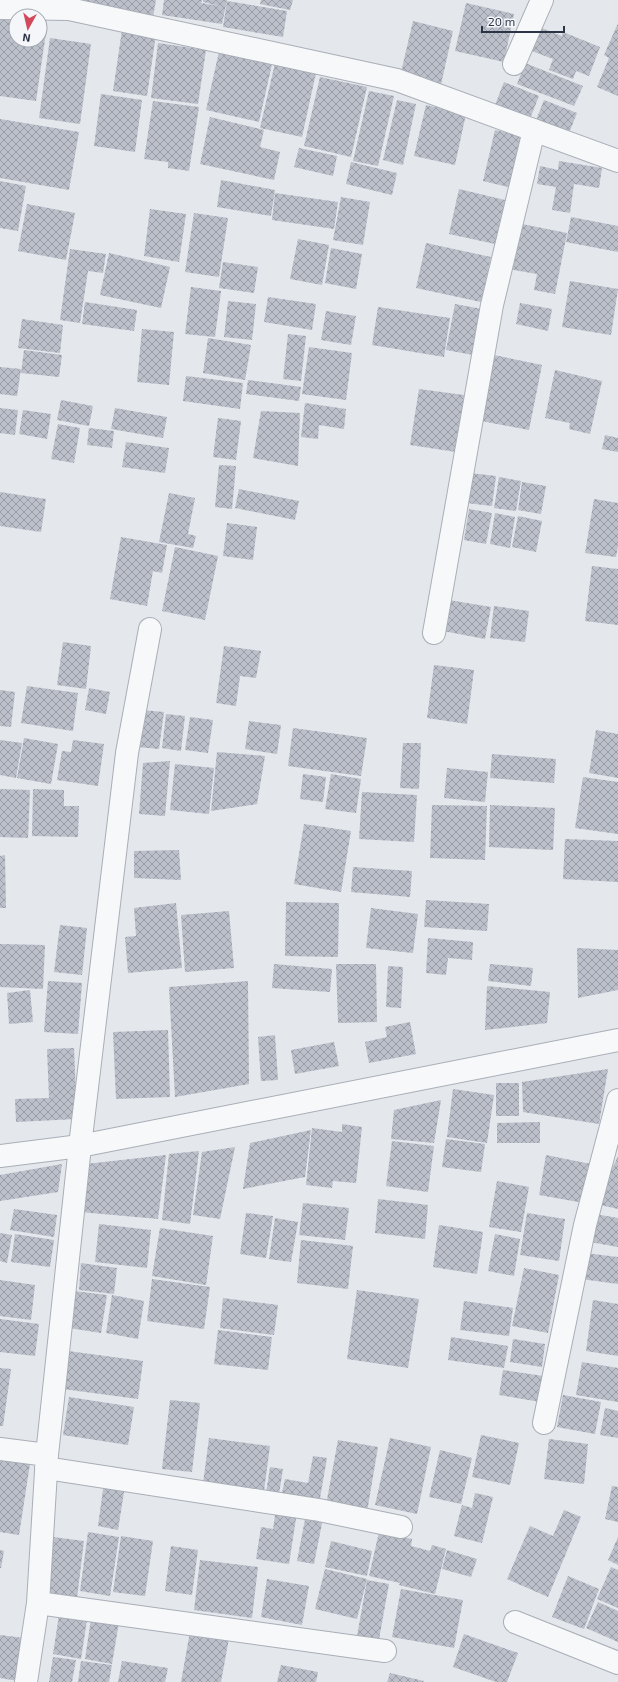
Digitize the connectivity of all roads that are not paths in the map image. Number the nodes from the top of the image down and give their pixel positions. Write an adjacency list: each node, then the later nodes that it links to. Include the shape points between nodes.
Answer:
1 (542, 0): 3 (street)
2 (0, 8): 4 (street, via 69,9 397,80)
3 (514, 64)
4 (534, 130): 5 (street); 7 (street, via 492,306)
5 (618, 161)
6 (150, 629): 10 (street, via 126,753)
7 (434, 633)
8 (618, 1040): 10 (street)
9 (618, 1100): 12 (street, via 585,1225)
10 (80, 1146): 11 (street); 14 (street)
11 (0, 1156)
12 (544, 1423)
13 (0, 1449): 14 (street)
14 (47, 1462): 15 (street); 16 (street)
15 (401, 1527)
16 (38, 1603): 18 (street); 20 (street)
17 (515, 1622): 19 (street)
18 (385, 1651)
19 (618, 1663)
20 (26, 1682)

